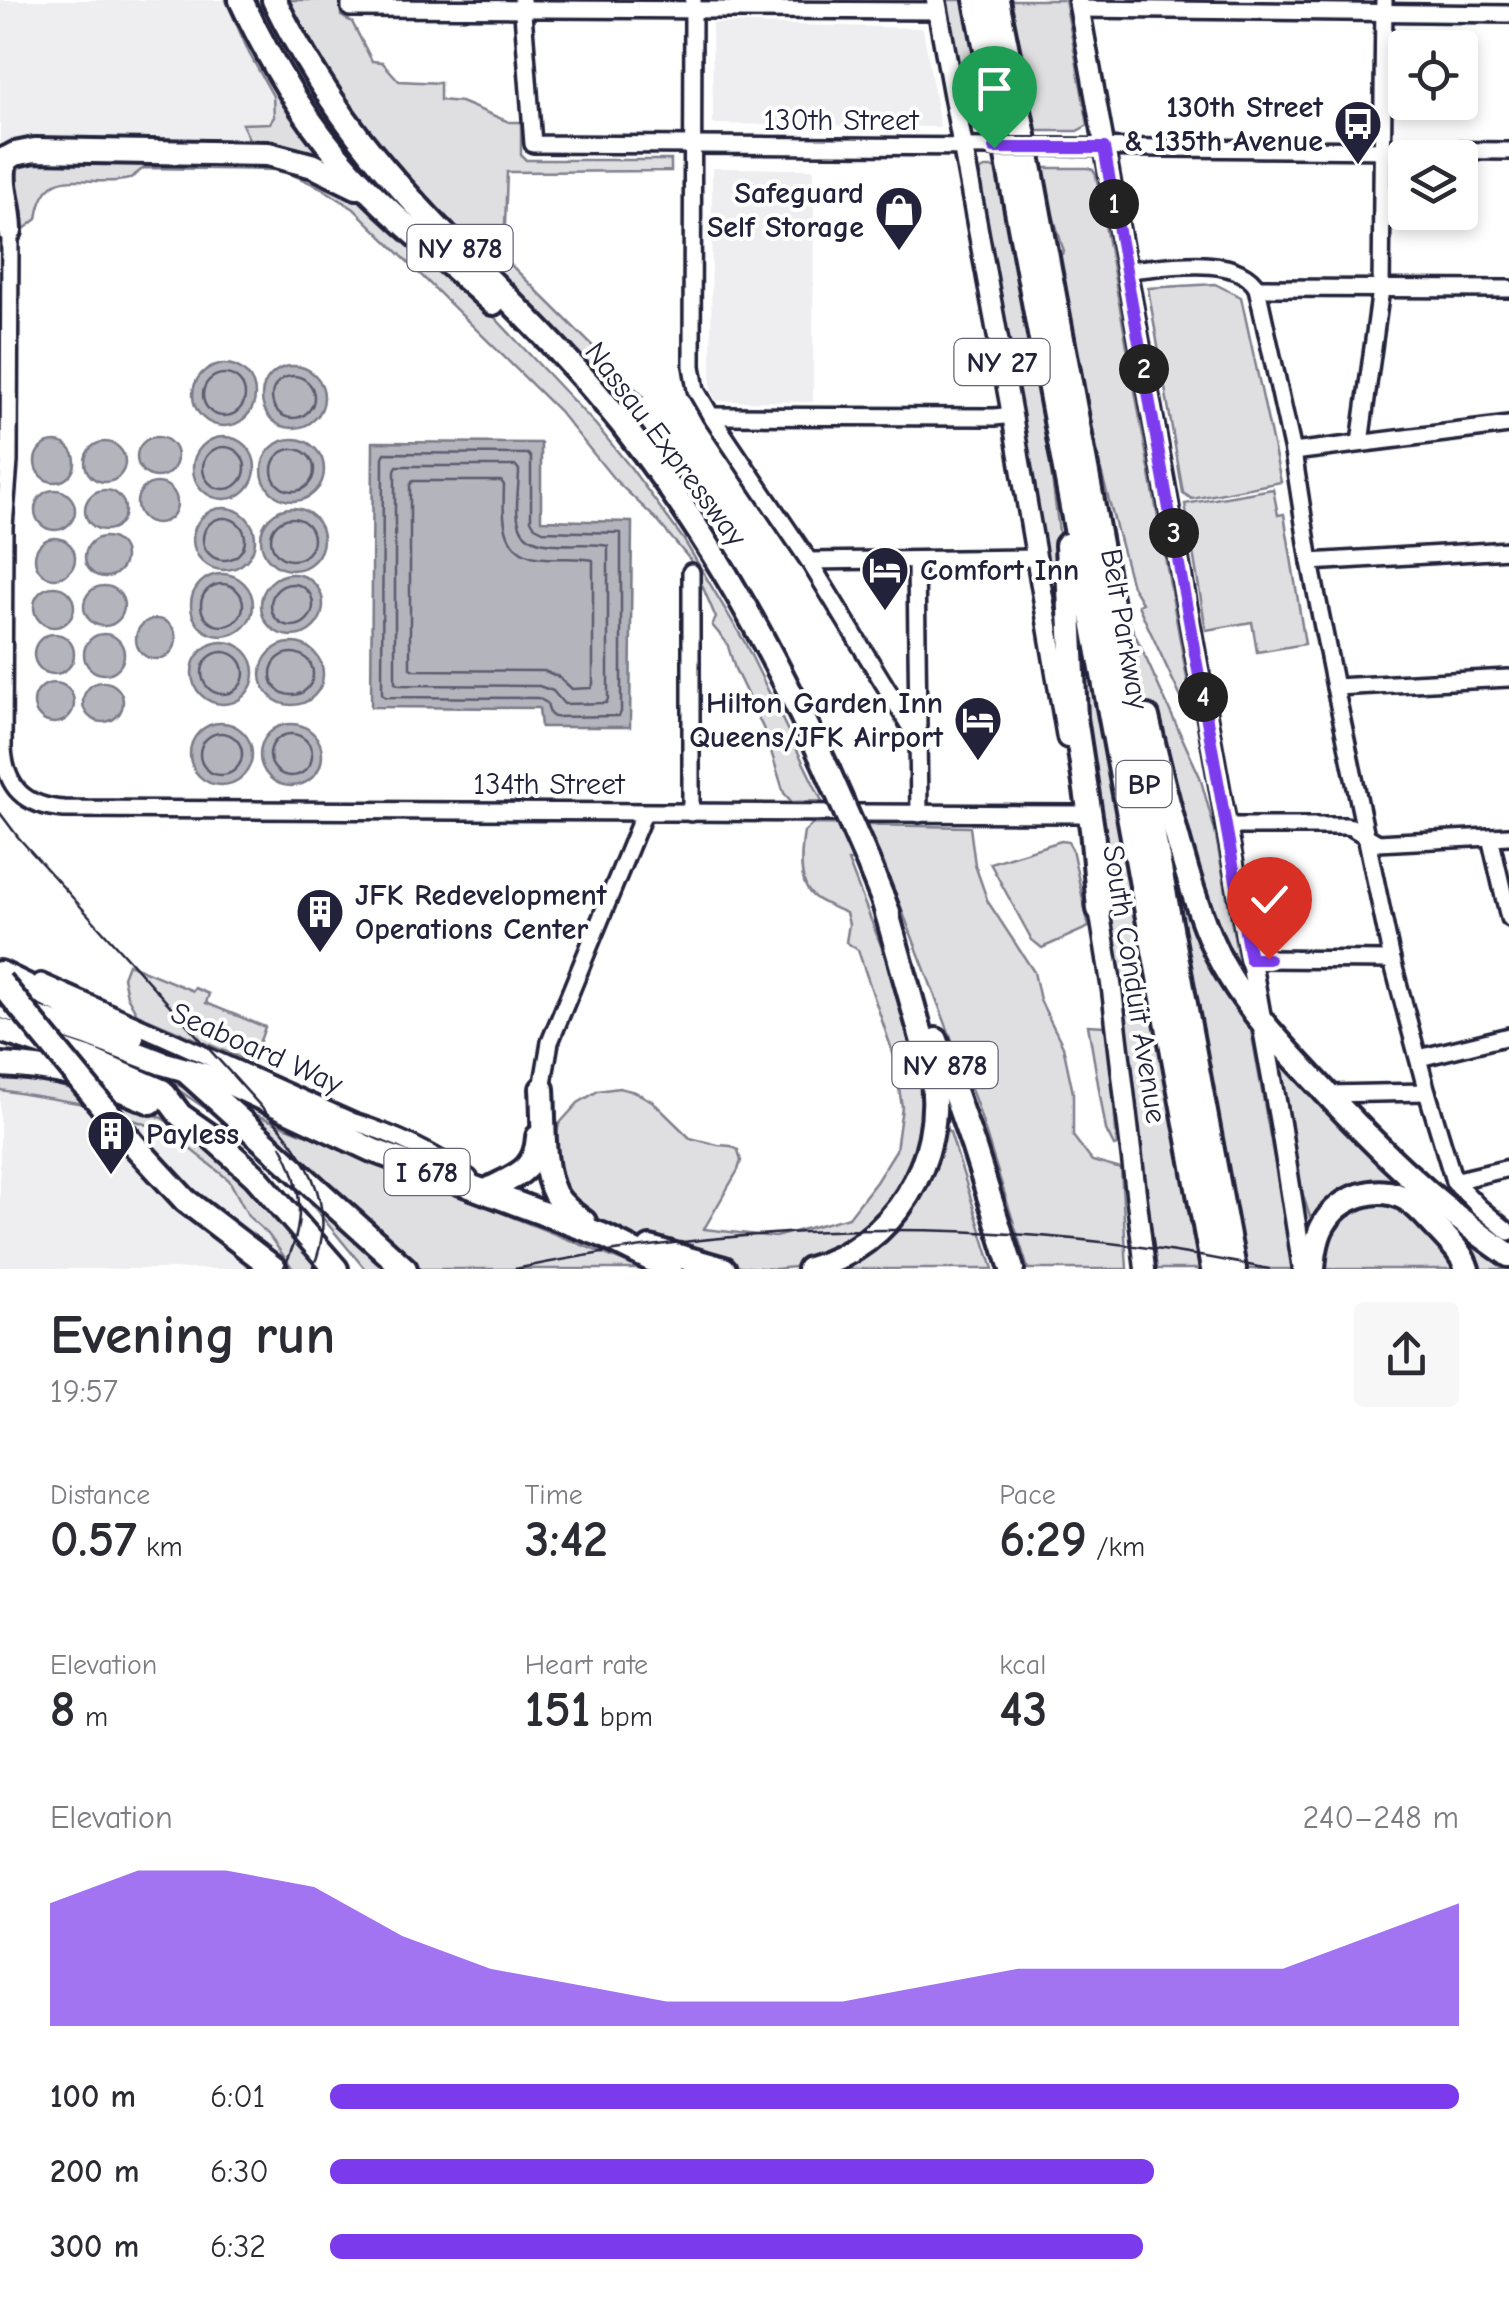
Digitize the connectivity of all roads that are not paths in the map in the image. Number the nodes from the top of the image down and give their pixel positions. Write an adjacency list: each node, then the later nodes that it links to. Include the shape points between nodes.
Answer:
1 (241, 0): 18 (highway, via 303,110)
2 (274, 0): 31 (highway, Nassau Expressway / NY 878, via 336,107 374,156 600,396)
3 (976, 0): 29 (highway, Belt Parkway / BP)
4 (997, 0): 24 (highway, Belt Parkway / BP)
5 (350, 4): 6 (street)
6 (522, 4): 7 (street); 12 (street, 130th Street, via 533,144)
7 (693, 5): 8 (street); 12 (street)
8 (937, 5): 13 (main road, South Conduit Avenue / NY 27)
9 (1078, 5): 10 (street); 14 (main road)
10 (1384, 7): 11 (street); 15 (street)
11 (1509, 14)
12 (692, 147): 13 (street, 130th Street); 26 (street, via 692,366)
13 (963, 147): 14 (street, 130th Street, bridge); 25 (main road, South Conduit Avenue / NY 27)
14 (1104, 148): 15 (street, 130th Street); 20 (main road)
15 (1384, 151): 16 (street, 130th Street); 22 (street)
16 (1509, 152)
17 (2, 161): 18 (highway, via 43,150 257,152 314,166); 19 (highway)
18 (374, 196): 31 (highway, via 513,322)
19 (10, 231): 33 (street)
20 (1126, 270): 21 (street, via 1223,266 1248,276); 48 (main road)
21 (1257, 288): 22 (street); 30 (street)
22 (1381, 288): 23 (street); 28 (street)
23 (1509, 289)
24 (1055, 300): 61 (highway, via 1084,388 1144,706 1182,854 1209,935); 87 (highway, Belt Parkway / BP)
25 (1012, 414): 26 (street); 35 (main road, South Conduit Avenue / NY 27)
26 (711, 416): 37 (street)
27 (1509, 425): 28 (street)
28 (1360, 443): 30 (street)
29 (1062, 451): 53 (highway, via 1075,718); 86 (highway, Belt Parkway / BP)
30 (1293, 452): 38 (street)
31 (665, 482): 52 (highway, Nassau Expressway / NY 878, bridge, via 750,616)
32 (0, 501): 33 (street)
33 (4, 527): 40 (street)
34 (1509, 550): 38 (street)
35 (1037, 558): 36 (street); 47 (main road, South Conduit Avenue / NY 27)
36 (916, 560): 37 (street); 43 (street)
37 (810, 561): 43 (street)
38 (1310, 562): 42 (street)
39 (691, 572): 45 (street)
40 (2, 676): 44 (street, 134th Street, via 4,765 21,795 40,806)
41 (1509, 678): 42 (street)
42 (1334, 688): 49 (street)
43 (917, 738): 46 (street)
44 (644, 812): 45 (street, 134th Street); 68 (street, via 550,1042)
45 (690, 813): 46 (street, 134th Street)
46 (918, 814): 47 (street, 134th Street)
47 (1080, 814): 53 (main road, South Conduit Avenue / NY 27)
48 (1226, 826): 49 (street, via 1345,826); 55 (main road)
49 (1365, 835): 51 (street, via 1378,843); 56 (street)
50 (1509, 836): 51 (street)
51 (1490, 837): 54 (street)
52 (883, 898): 83 (highway, via 932,1074 932,1137 914,1186 891,1218 861,1246); 84 (highway, Nassau Expressway / NY 878)
53 (1100, 909): 85 (main road, South Conduit Avenue / NY 27)
54 (1509, 918)
55 (1250, 959): 56 (street); 61 (main road)
56 (1392, 960): 64 (street)
57 (0, 965): 74 (street, Seaboard Way, via 438,1156)
58 (0, 974): 67 (highway)
59 (0, 982): 78 (highway, bridge, via 185,1200)
60 (0, 1006): 66 (highway, I 678)
61 (1261, 1021): 70 (highway); 88 (main road)
62 (0, 1030): 71 (highway, via 144,1082)
63 (1509, 1036): 64 (street)
64 (1418, 1058): 69 (street)
65 (0, 1064): 71 (highway, via 106,1082)
66 (185, 1070): 67 (highway, I 678); 80 (highway)
67 (225, 1081): 74 (highway, I 678, via 372,1150)
68 (542, 1088): 74 (highway, via 535,1157 524,1171); 76 (highway, via 554,1192)
69 (1427, 1092): 70 (street); 73 (street)
70 (1327, 1094): 77 (highway, via 1404,1173)
71 (180, 1115): 79 (highway, via 241,1162)
72 (1509, 1168): 73 (street)
73 (1454, 1181): 75 (street)
74 (486, 1191): 76 (highway, I 678)
75 (1509, 1232)
76 (602, 1235): 81 (highway, I 678); 82 (highway)
77 (1509, 1254)
78 (274, 1269)
79 (336, 1269)
80 (405, 1269)
81 (670, 1269)
82 (724, 1269)
83 (809, 1269)
84 (1012, 1269)
85 (1145, 1269)
86 (1212, 1269)
87 (1234, 1269)
88 (1303, 1269)
89 (1313, 1269): 90 (highway, via 1326,1220 1351,1198 1376,1192 1415,1206 1458,1250)
90 (1467, 1269)

